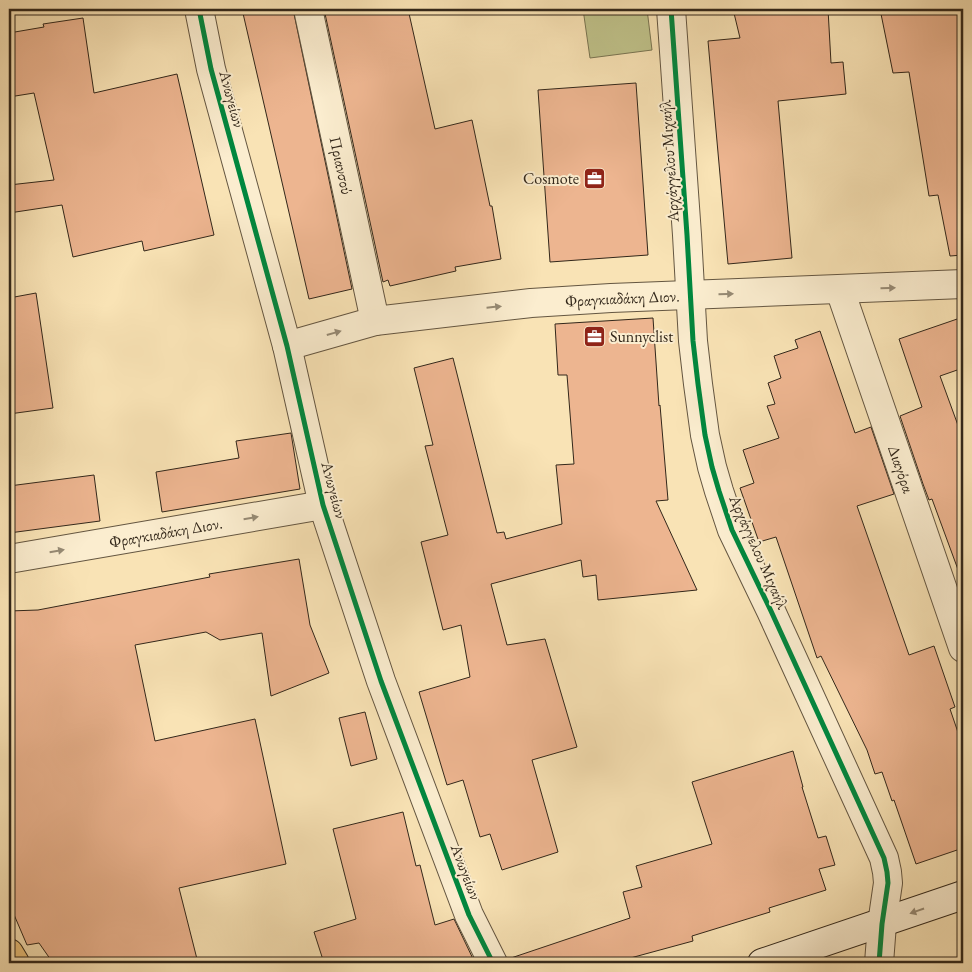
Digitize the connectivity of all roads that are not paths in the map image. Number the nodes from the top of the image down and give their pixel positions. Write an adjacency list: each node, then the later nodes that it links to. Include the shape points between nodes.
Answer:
1 (199, 9): 8 (street, Ανωγείων, via 211,69)
2 (308, 9): 7 (street, Πριανσού)
3 (671, 9): 6 (street, Αρχάγγελου Μιχαήλ)
4 (963, 284): 5 (street, Φραγκιαδάκη Διον., one-way to 4)
5 (840, 290): 6 (street, Φραγκιαδάκη Διον., one-way to 5); 11 (street, Διαγόρα)
6 (691, 295): 7 (street, Φραγκιαδάκη Διον., one-way to 6, via 531,303); 13 (street, Αρχάγγελου Μιχαήλ, via 693,341 705,435 719,491 732,530 884,858 888,883)
7 (375, 321): 8 (street, Φραγκιαδάκη Διον., one-way to 7)
8 (287, 346): 9 (street, Ανωγείων)
9 (323, 505): 10 (street, Φραγκιαδάκη Διον., one-way to 9); 16 (street, Ανωγείων, via 381,681 469,916)
10 (9, 559)
11 (963, 648)
12 (963, 895): 13 (street, one-way to 13)
13 (882, 924): 17 (street); 18 (street, Αρχάγγελου Μιχαήλ)
14 (9, 952): 15 (main road)
15 (15, 963)
16 (493, 963)
17 (762, 963)
18 (879, 963)

